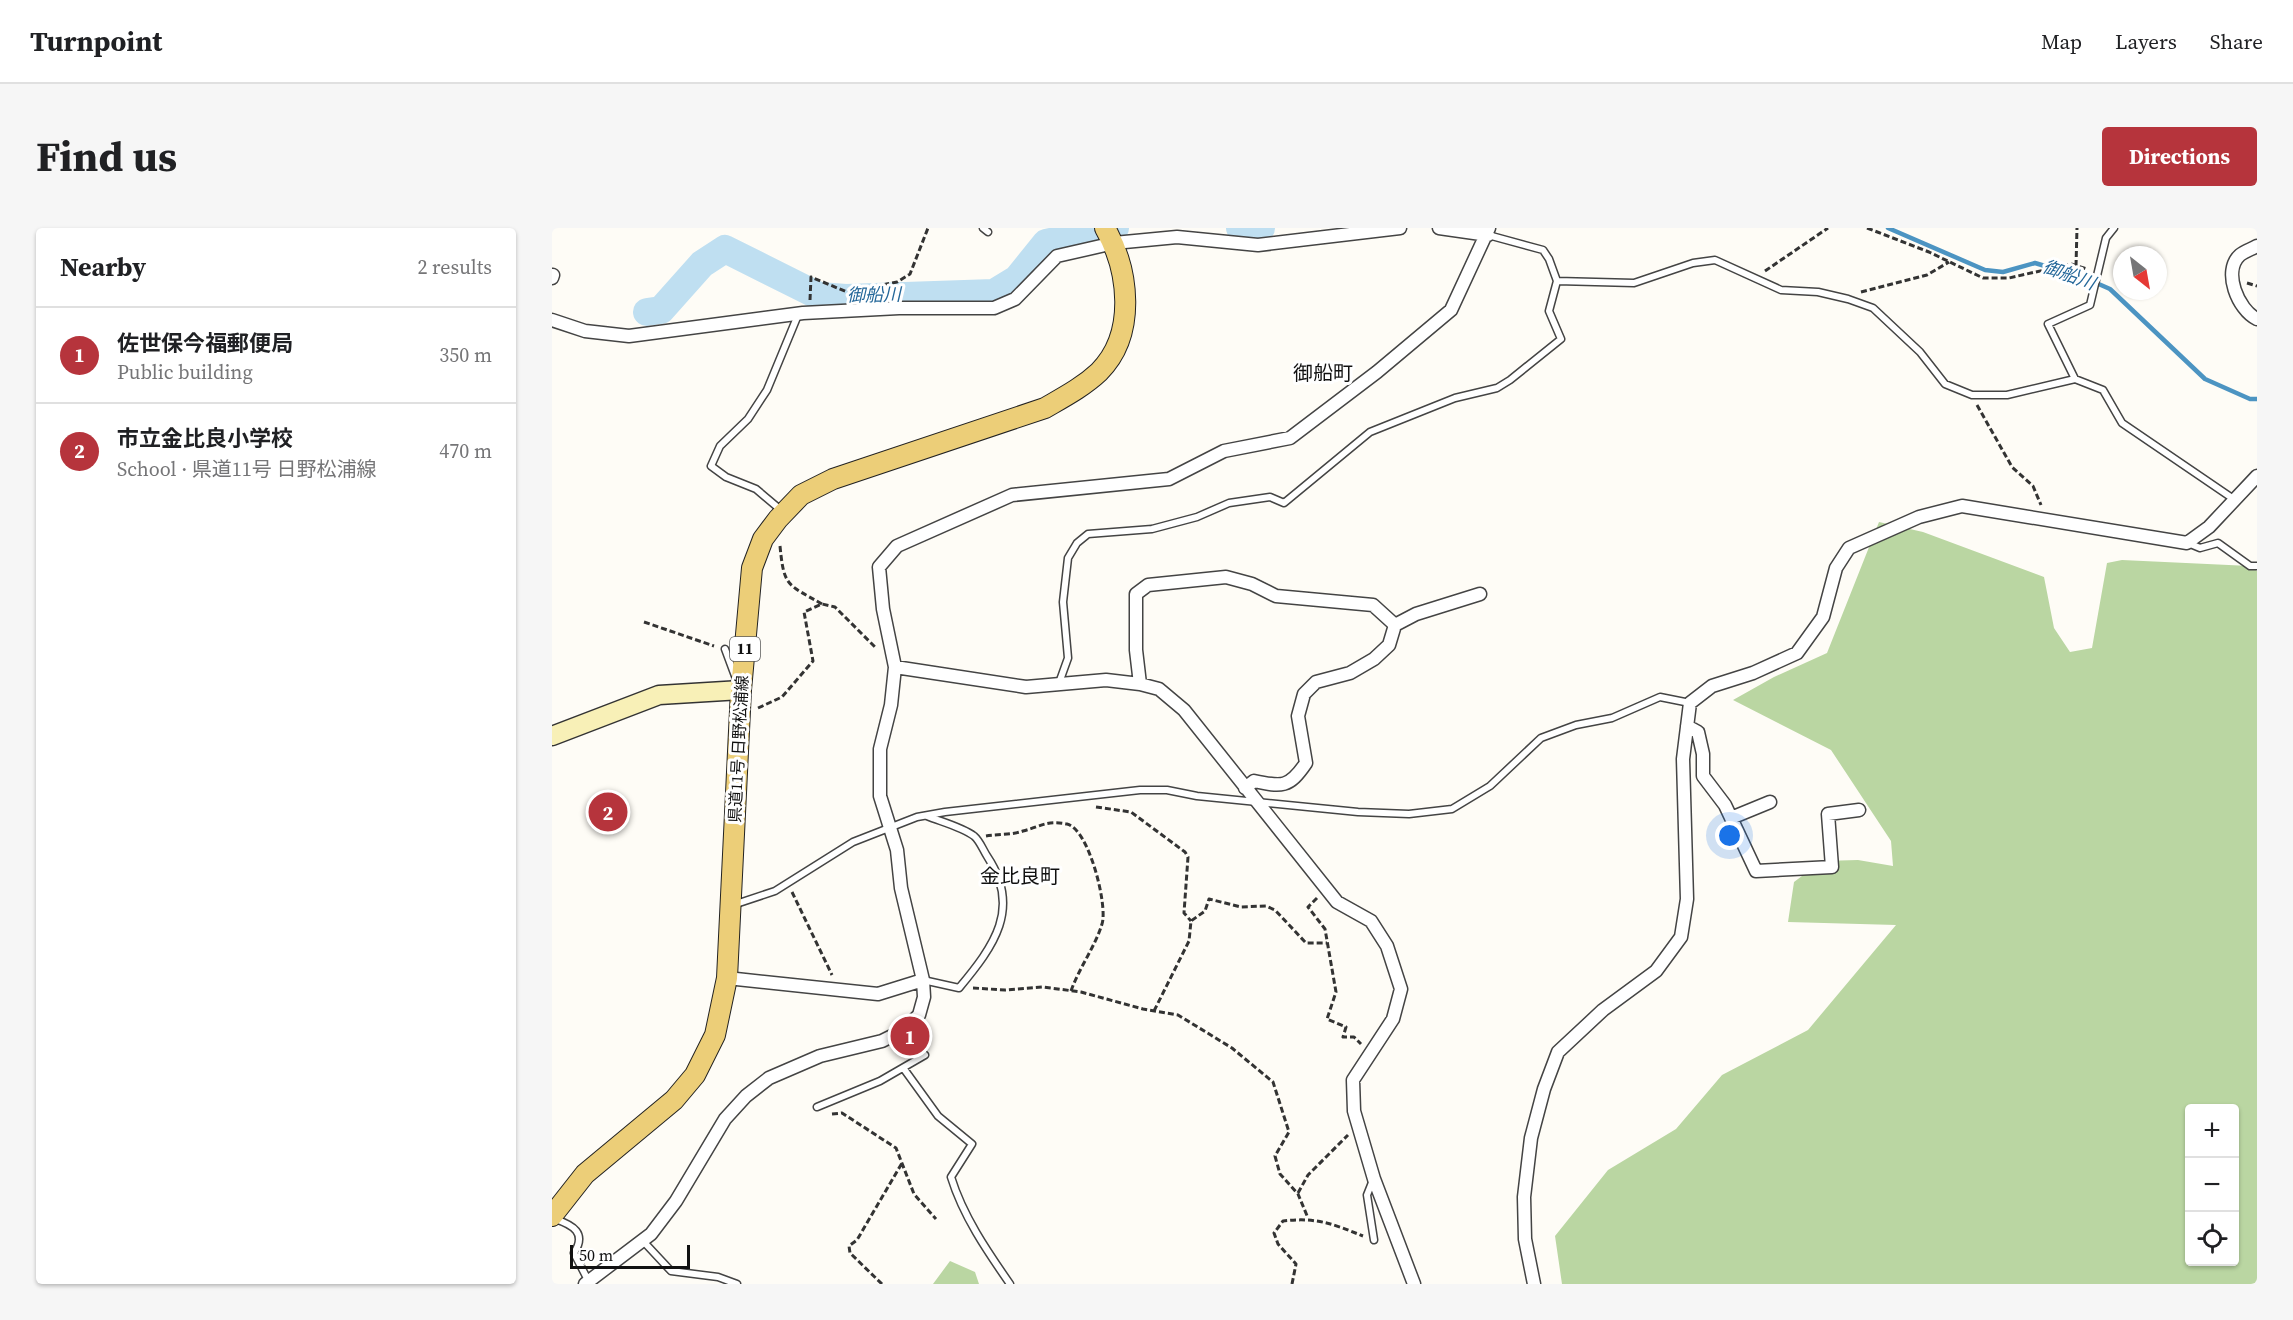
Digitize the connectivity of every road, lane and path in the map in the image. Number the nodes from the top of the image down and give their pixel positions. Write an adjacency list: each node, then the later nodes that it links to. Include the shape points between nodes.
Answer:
1 (928, 228): 17 (path, via 910,274 897,282 847,292 811,276)
2 (1400, 228): 9 (street, via 1258,245 1177,237)
3 (1439, 228): 8 (street)
4 (1828, 228): 14 (path)
5 (1867, 228): 11 (path)
6 (2077, 228): 12 (path)
7 (2114, 228): 13 (lane, via 2106,238)
8 (1488, 231): 15 (lane, via 1543,250); 33 (street, via 1451,310 1290,438 1224,451 1169,478 1012,495 897,546 879,567)
9 (1110, 238): 17 (street, via 1057,256 1015,299 994,308); 24 (main road, 県道11号 日野松浦線 / 11, via 1121,262 1126,305 1118,340 1100,370 1074,392 1045,408 833,478 801,495)
10 (2257, 246): 18 (street, via 2240,256 2234,278 2234,294 2248,315)
11 (1949, 262): 12 (path, via 1983,279); 16 (path, via 1927,275 1871,288)
12 (2076, 266): 13 (path)
13 (2097, 273): 20 (lane, via 2090,305 2048,324)
14 (1755, 278): 15 (lane, via 1715,260 1693,263 1634,283); 16 (lane, via 1781,290)
15 (1557, 281): 34 (lane, via 1549,311 1561,339 1497,388 1455,398 1370,432 1284,503 1270,497 1229,503 1197,517 1152,529 1088,534 1068,558 1063,602 1068,658)
16 (1848, 299): 21 (lane, via 1873,308 1920,352 1945,384)
17 (804, 314): 19 (street, via 629,336 585,331); 24 (lane, via 767,390 748,419 720,446 711,466 756,489)
18 (2257, 319)
19 (552, 320)
20 (2075, 379): 21 (lane, via 2007,395); 23 (lane, via 2103,390 2122,423)
21 (1972, 395): 25 (path, via 2012,467 2033,486)
22 (2257, 476): 23 (street)
23 (2235, 500): 26 (street, via 2210,527)
24 (781, 516): 29 (path, via 783,575 789,585); 36 (main road, 県道11号 日野松浦線 / 11, via 763,539 752,568)
25 (2046, 518): 26 (street); 37 (street, via 1962,506 1919,517 1850,548 1836,568 1823,617 1797,653 1712,686)
26 (2187, 543): 27 (lane, via 2200,548 2218,543 2250,566)
27 (2257, 566)
28 (1480, 594): 31 (street, via 1416,614)
29 (822, 604): 33 (path, via 835,607); 38 (path, via 804,612 813,661 782,697)
30 (644, 622): 32 (path)
31 (1395, 625): 35 (street, via 1373,605 1276,596 1226,577 1149,585 1136,594); 41 (street, via 1389,645 1374,659 1350,673 1316,682 1304,694 1298,716 1306,763 1295,779 1278,786 1254,782)
32 (725, 649): 36 (lane)
33 (895, 667): 34 (street, via 1026,687); 48 (street, via 880,749 880,796)
34 (1059, 684): 35 (street, via 1106,680)
35 (1140, 684): 41 (street, via 1159,689 1184,710)
36 (741, 690): 38 (main road, 県道11号 日野松浦線 / 11); 40 (street, via 659,695)
37 (1690, 703): 39 (street); 43 (lane, via 1660,697 1612,718 1576,725 1541,738 1490,786 1452,809 1408,814)
38 (740, 716): 52 (main road, 県道11号 日野松浦線 / 11)
39 (1687, 726): 47 (street, via 1698,732 1703,776); 80 (street, via 1683,759 1687,899 1681,937 1656,971 1603,1010 1558,1052 1532,1138 1524,1197 1525,1239)
40 (552, 736)
41 (1245, 788): 43 (street)
42 (1770, 801): 47 (street)
43 (1257, 803): 46 (lane, via 1140,790); 65 (street, via 1337,902 1371,921 1387,946 1401,989 1393,1019 1353,1080)
44 (1091, 806): 53 (path, via 1131,812 1185,852 1188,857 1184,913)
45 (1859, 810): 47 (street, via 1828,814 1832,867 1756,872)
46 (927, 815): 48 (lane); 49 (lane)
47 (1731, 818)
48 (889, 828): 50 (lane, via 853,842); 56 (street, via 897,850 901,888)
49 (976, 837): 57 (lane, via 997,870 1004,892 1004,912 1001,925); 59 (path, via 1022,832 1046,822 1071,825 1084,838 1091,854 1103,922)
50 (787, 883): 52 (lane); 58 (path)
51 (1311, 889): 54 (path, via 1318,897 1308,907 1324,929)
52 (730, 907): 55 (main road, 県道11号 日野松浦線 / 11)
53 (1191, 921): 54 (path, via 1206,911 1209,899 1241,907 1266,906 1275,910 1306,943); 60 (path, via 1189,942)
54 (1327, 943): 62 (path, via 1336,992 1327,1019 1346,1027 1343,1037 1354,1037 1361,1043)
55 (727, 978): 58 (street); 69 (main road, 県道11号 日野松浦線 / 11, via 715,1035 695,1075 674,1100 585,1174)
56 (922, 980): 57 (lane); 58 (street, via 878,994); 61 (street, via 924,997 919,1015)
57 (959, 988): 59 (path, via 1043,987)
58 (839, 990)
59 (1071, 991): 60 (path)
60 (1154, 1011): 68 (path, via 1178,1016 1232,1048 1273,1082 1289,1132 1275,1156 1281,1174)
61 (902, 1031): 63 (lane, via 913,1047 925,1055); 73 (street, via 882,1041 820,1056 769,1078 746,1096 725,1119 676,1201)
62 (1356, 1054)
63 (904, 1069): 64 (lane); 77 (lane, via 938,1116 972,1144 951,1177 983,1245)
64 (817, 1107): 66 (path, via 818,1113 842,1113 896,1148)
65 (1358, 1125): 67 (street); 68 (path, via 1308,1175)
66 (903, 1163): 71 (path, via 914,1194); 76 (path, via 857,1240 849,1246 850,1253)
67 (1374, 1179): 72 (lane, via 1366,1195); 79 (street)
68 (1298, 1194): 70 (path)
69 (552, 1217): 74 (lane, via 573,1225 577,1231 579,1246 574,1253)
70 (1308, 1218): 72 (path); 78 (path, via 1283,1221 1274,1233 1278,1244 1296,1264)
71 (936, 1219)
72 (1374, 1240)
73 (643, 1241): 74 (street); 75 (lane, via 671,1271 718,1276)
74 (587, 1283)
75 (736, 1284)
76 (882, 1284)
77 (1010, 1284)
78 (1292, 1284)
79 (1414, 1284)
80 (1534, 1284)

